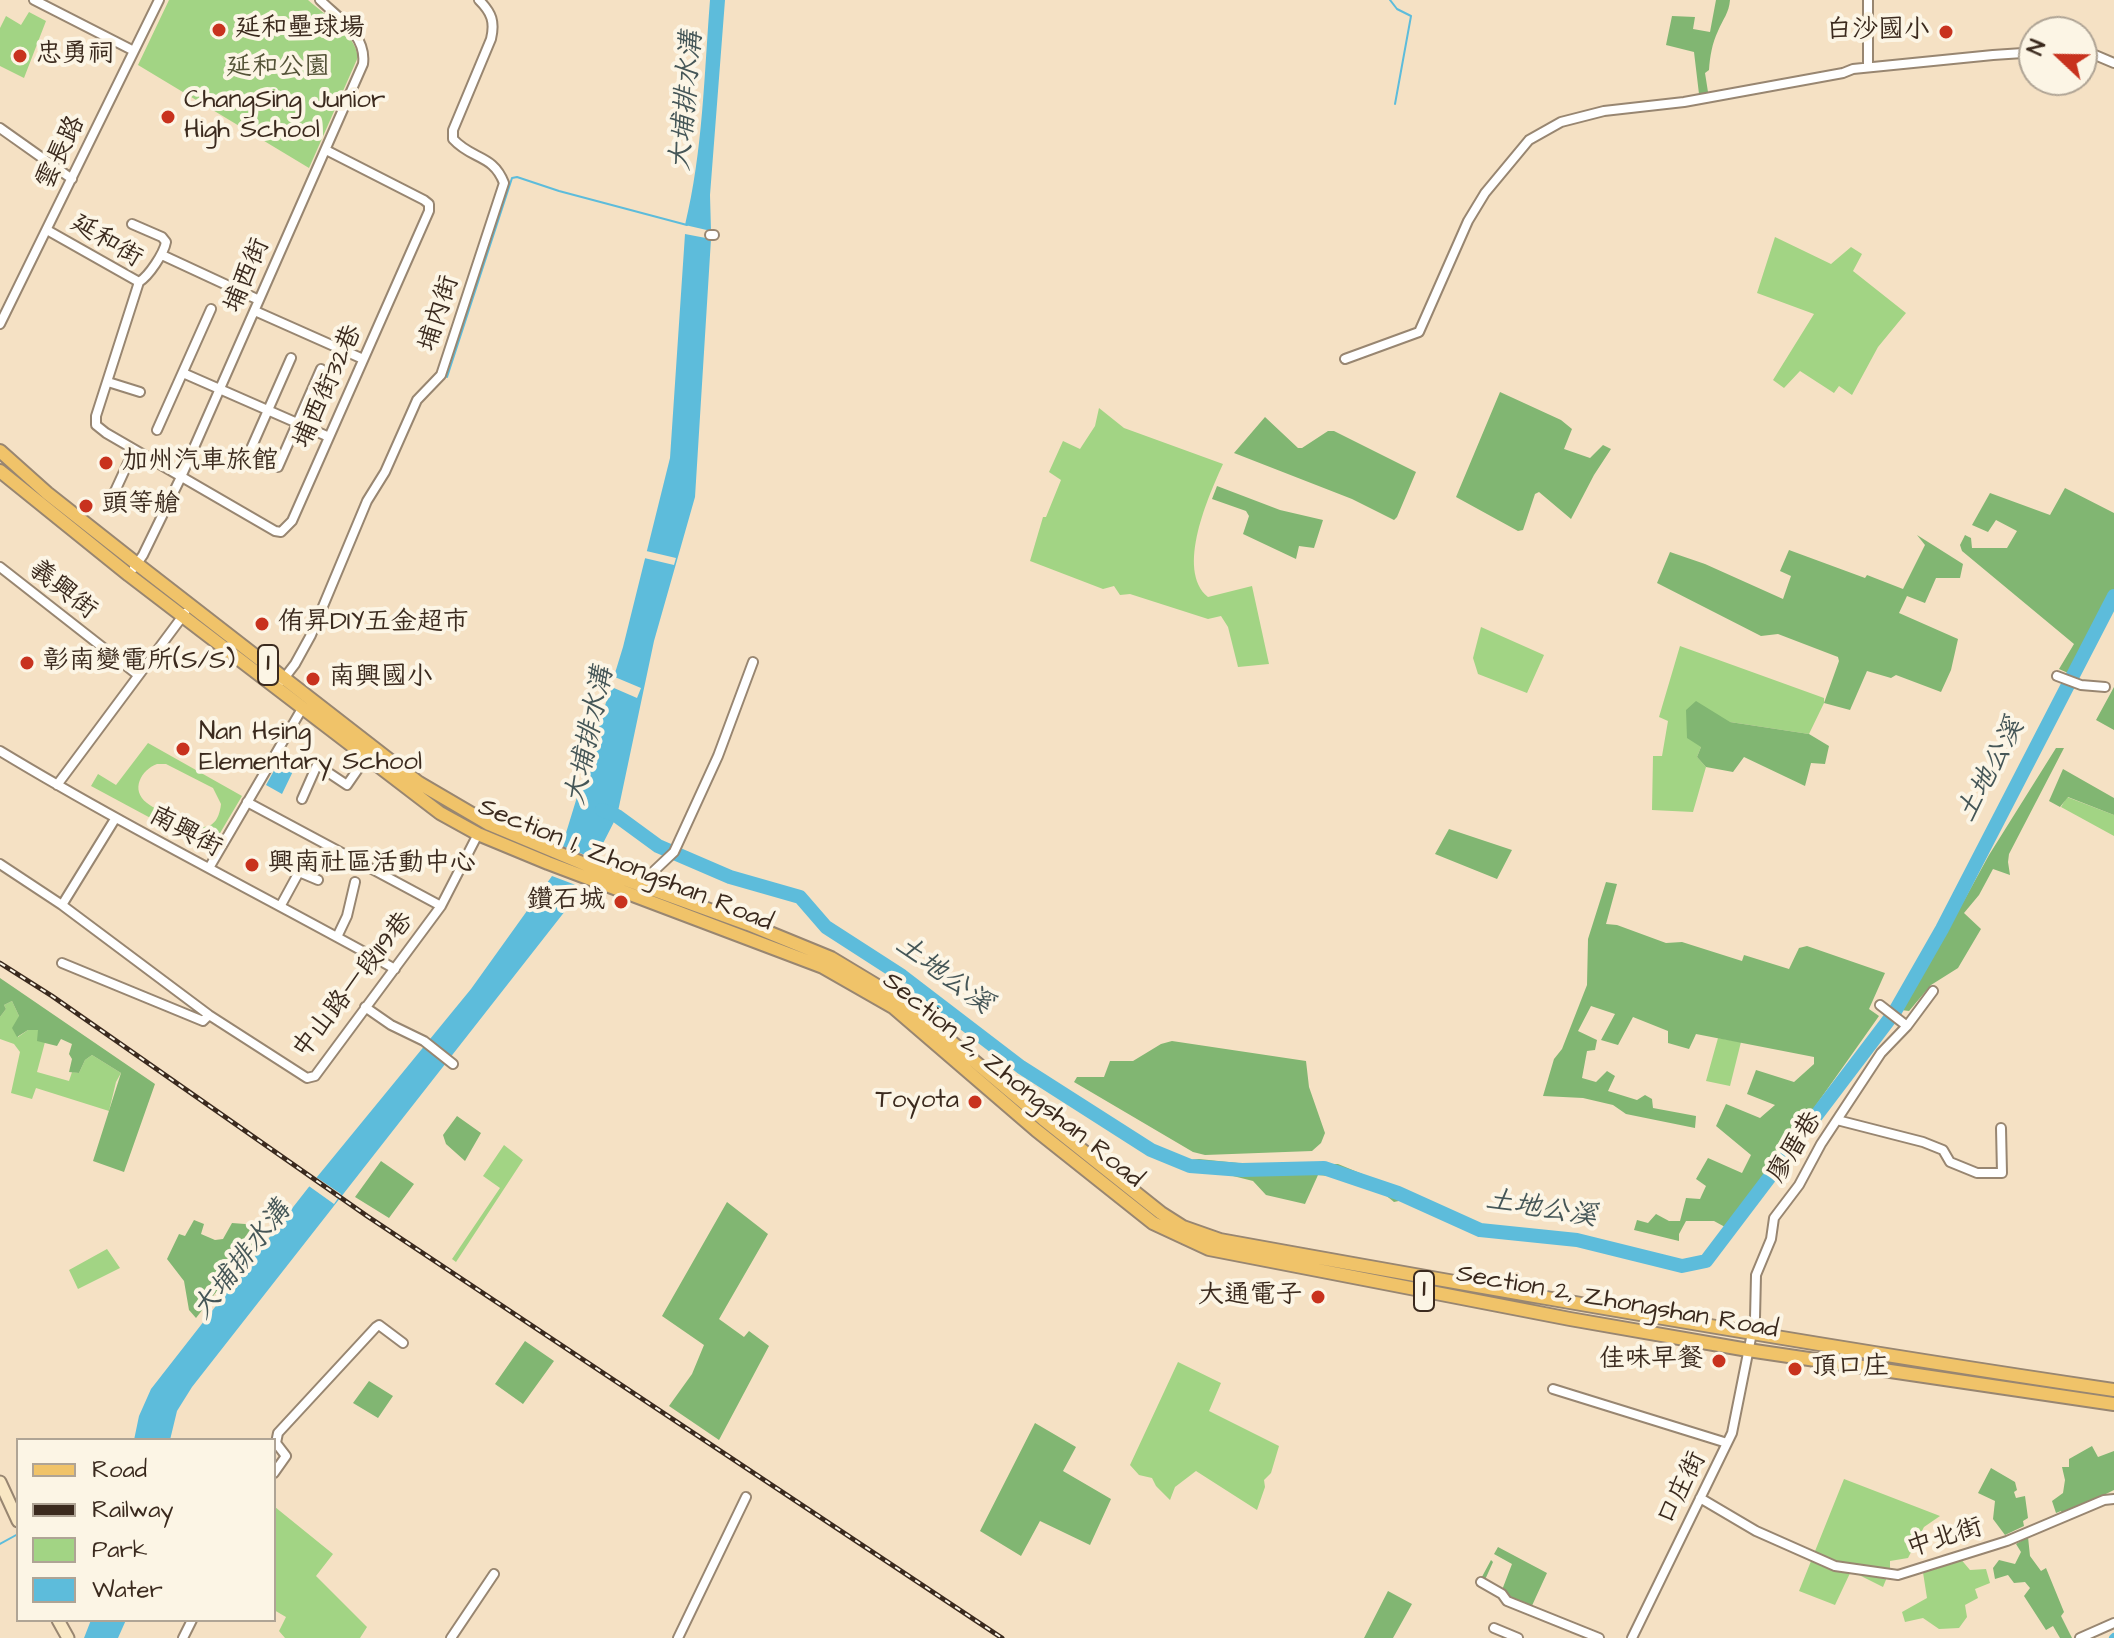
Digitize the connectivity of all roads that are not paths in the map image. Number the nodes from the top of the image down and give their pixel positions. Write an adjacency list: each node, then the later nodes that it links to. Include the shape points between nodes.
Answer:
1 (34, 0): 6 (street)
2 (159, 0): 7 (street, 雲長路)
3 (320, 0): 11 (street, 埔西街, via 357,35 364,54)
4 (479, 0): 47 (street, 埔內街, via 494,26 453,139 495,165 504,183 441,375 417,400 367,501 311,635)
5 (1868, 0): 9 (street)
6 (50, 3): 7 (street)
7 (134, 51): 12 (street, 雲長路)
8 (2018, 54): 9 (street)
9 (1868, 67): 24 (street, via 1684,102 1604,111 1550,128 1529,140 1485,193 1419,332)
10 (0, 128): 12 (street)
11 (326, 150): 17 (street, 埔西街); 23 (street, 埔西街32巷, via 429,207)
12 (72, 179): 14 (street, 雲長路)
13 (132, 224): 15 (street, via 162,237)
14 (47, 230): 16 (street, 延和街); 18 (street, 雲長路)
15 (162, 255): 16 (street); 17 (street)
16 (139, 282): 27 (street, 延和街)
17 (259, 300): 20 (street, 埔西街)
18 (4, 304): 21 (street, 雲長路)
19 (211, 309): 26 (street)
20 (255, 311): 23 (street); 28 (street, 埔西街)
21 (0, 324)
22 (291, 358): 30 (street)
23 (363, 359): 33 (street, 埔西街32巷)
24 (1345, 359)
25 (321, 369): 31 (street)
26 (183, 373): 28 (street); 32 (street)
27 (108, 382): 29 (street); 34 (street, 延和街, via 96,425)
28 (220, 390): 30 (street); 39 (street, 埔西街)
29 (140, 392)
30 (267, 411): 31 (street); 36 (street)
31 (297, 423): 33 (street); 37 (street)
32 (157, 430)
33 (329, 437): 39 (street, 埔西街32巷, via 292,521 281,532)
34 (134, 450): 39 (street, 延和街); 40 (street)
35 (0, 451): 42 (main road, Section 1, Zhongshan Road / 1)
36 (246, 460)
37 (278, 467)
38 (0, 471): 42 (main road, Section 1, Zhongshan Road / 1)
39 (181, 477): 42 (street, 埔西街)
40 (110, 502)
41 (0, 567): 45 (street, 義興街)
42 (133, 570): 43 (main road, Section 1, Zhongshan Road / 1)
43 (187, 611): 45 (street); 47 (main road, Section 1, Zhongshan Road / 1)
44 (753, 662): 62 (street, via 674,852)
45 (138, 675): 52 (street)
46 (2061, 677): 48 (street)
47 (281, 683): 49 (main road, Section 1, Zhongshan Road / 1); 57 (main road, Section 1, Zhongshan Road / 1, via 419,783)
48 (2105, 687)
49 (303, 706): 51 (main road, Section 1, Zhongshan Road / 1); 54 (street)
50 (0, 751): 52 (street, 南興街)
51 (367, 756): 53 (street, via 347,785 317,765); 56 (main road, Section 1, Zhongshan Road / 1, via 440,813)
52 (57, 785): 55 (street, 南興街)
53 (302, 799)
54 (247, 802): 59 (street); 65 (street)
55 (115, 819): 59 (street, 南興街); 63 (street)
56 (478, 834): 57 (main road, Section 1, Zhongshan Road / 1); 65 (street, 中山路一段119巷)
57 (550, 857): 62 (main road, Section 1, Zhongshan Road / 1)
58 (0, 864): 63 (street)
59 (209, 868): 64 (street, 南興街)
60 (318, 880): 64 (street, via 299,872)
61 (355, 882): 66 (street)
62 (635, 889): 68 (main road, Section 1, Zhongshan Road / 1)
63 (62, 905): 73 (street)
64 (281, 905): 66 (street, 南興街)
65 (441, 906): 69 (street, 中山路一段119巷)
66 (337, 937): 69 (street, 南興街)
67 (62, 963): 73 (street, via 203,1021)
68 (827, 963): 78 (main road, Section 2, Zhongshan Road / 1, via 904,1002 1108,1173 1183,1227 1220,1240); 79 (main road, Section 2, Zhongshan Road / 1, via 893,1007 1153,1223 1209,1249)
69 (395, 969): 71 (street, 中山路一段119巷)
70 (1933, 991): 74 (street, 廖厝巷)
71 (365, 1007): 73 (street, 中山路一段119巷, via 315,1076 307,1078); 75 (street)
72 (1882, 1007): 74 (street)
73 (209, 1015)
74 (1907, 1026): 76 (street, 廖厝巷, via 1881,1053)
75 (451, 1063)
76 (1837, 1120): 77 (street, via 1923,1142 1977,1173 2002,1173); 80 (street, 廖厝巷, via 1774,1218 1756,1275)
77 (2001, 1128)
78 (1431, 1278): 79 (main road); 80 (main road, Section 2, Zhongshan Road / 1)
79 (1413, 1289): 82 (main road, Section 2, Zhongshan Road / 1)
80 (1751, 1335): 82 (street, 廖厝巷); 84 (main road, Section 2, Zhongshan Road / 1)
81 (403, 1343): 87 (street, via 376,1327 278,1433)
82 (1748, 1350): 85 (main road, Section 2, Zhongshan Road / 1); 88 (street, 口庄街)
83 (1553, 1389): 88 (street)
84 (2114, 1390)
85 (2114, 1404)
86 (276, 1443): 89 (street, via 286,1456)
87 (276, 1443)
88 (1727, 1443): 92 (street, 口庄街)
89 (276, 1470)
90 (0, 1482): 94 (street)
91 (746, 1497): 100 (street)
92 (1700, 1498): 93 (street, 中北街, via 1756,1531 1835,1566 1898,1575 2007,1541); 103 (street, 口庄街)
93 (2114, 1499)
94 (16, 1517)
95 (494, 1574): 99 (street)
96 (1481, 1582): 102 (street, via 1507,1601)
97 (2114, 1623): 104 (street)
98 (1494, 1628): 101 (street)
99 (451, 1638)
100 (678, 1638)
101 (1518, 1638)
102 (1599, 1638)
103 (1632, 1638)
104 (2080, 1638)

